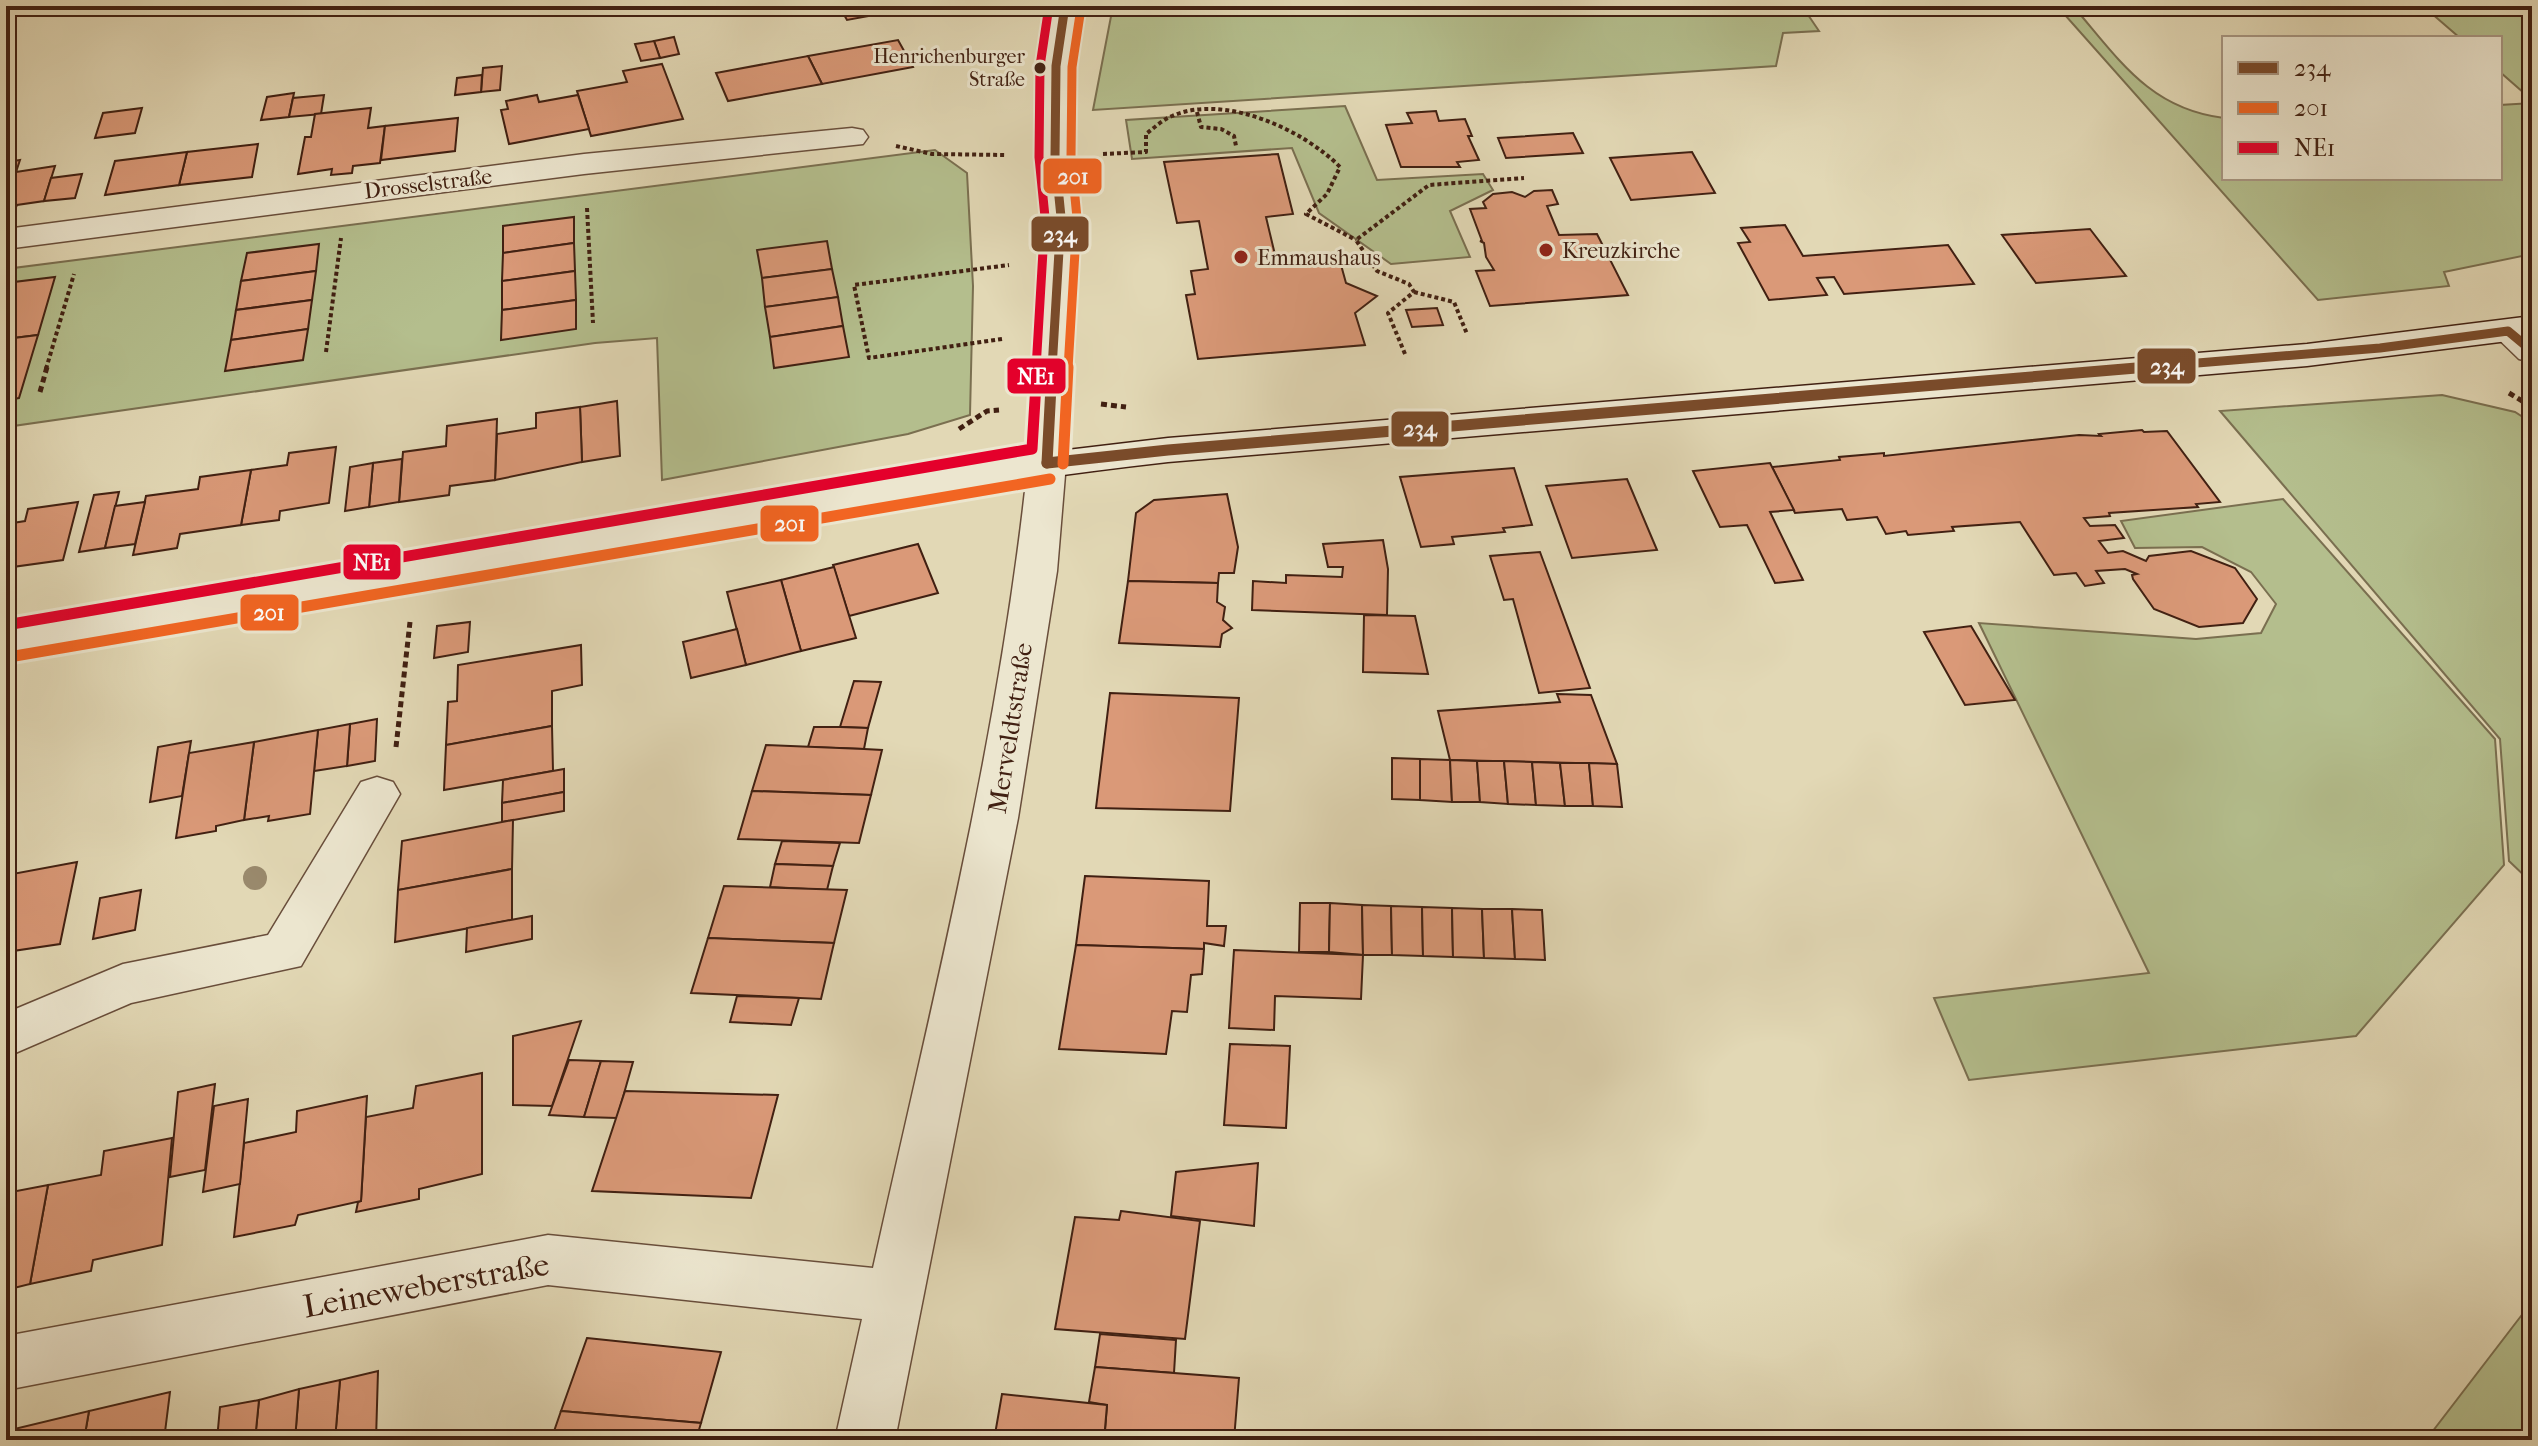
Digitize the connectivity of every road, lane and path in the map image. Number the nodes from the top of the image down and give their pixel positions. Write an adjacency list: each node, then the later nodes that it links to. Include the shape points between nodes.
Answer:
1 (1065, 6): 5 (street, Merveldtstraße, via 1056,66)
2 (1197, 112): 4 (path, via 1201,127 1234,136); 5 (path, via 1176,114 1146,134 1146,152); 11 (path, via 1247,116 1296,132 1327,151 1340,167 1327,194 1306,214)
3 (852, 137): 5 (path, via 932,154); 6 (street, Drosselstraße)
4 (1236, 146)
5 (1055, 157): 12 (street, Merveldtstraße, via 1061,203)
6 (584, 164): 8 (street, Drosselstraße); 14 (path)
7 (1524, 178): 11 (path, via 1429,185)
8 (347, 193): 9 (street, Drosselstraße); 18 (path)
9 (87, 228): 10 (street, Drosselstraße); 20 (path)
10 (6, 239)
11 (1356, 240): 13 (path, via 1377,271 1409,284)
12 (1058, 258): 15 (street, Merveldtstraße); 15 (path, via 854,285 869,358)
13 (1414, 292): 16 (path, via 1454,302); 19 (path, via 1388,313)
14 (593, 323)
15 (1055, 332): 21 (street, Merveldtstraße)
16 (1467, 334)
17 (2524, 337): 21 (street)
18 (326, 352)
19 (1405, 354)
20 (40, 392)
21 (1047, 463): 22 (street, via 679,522); 26 (street, Merveldtstraße, via 1037,571 995,818)
22 (412, 572): 23 (street); 24 (path, via 409,649 392,778)
23 (6, 641)
24 (377, 794): 25 (street, via 284,952 123,984)
25 (6, 1036)
26 (897, 1297): 27 (street, Leineweberstraße, via 548,1260); 28 (street, Merveldtstraße)
27 (6, 1363)
28 (865, 1440)

